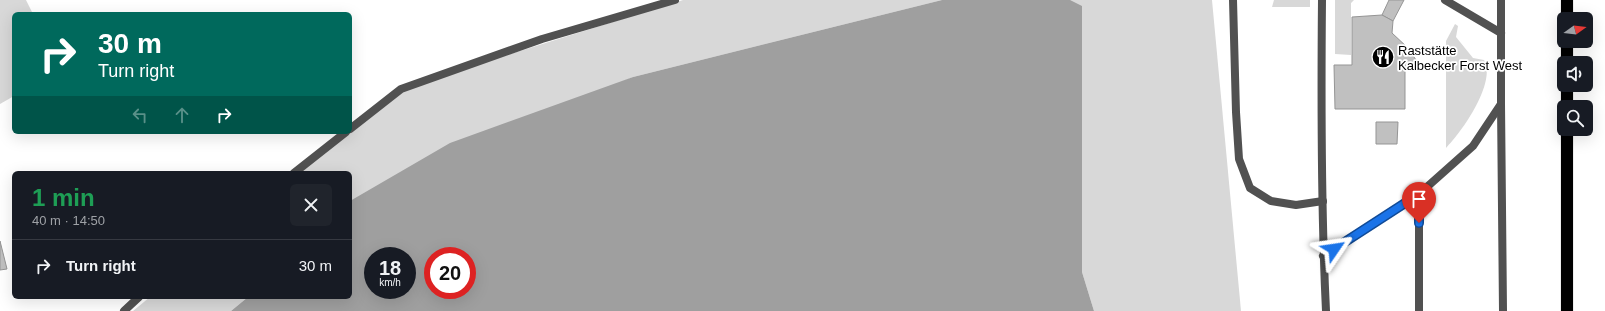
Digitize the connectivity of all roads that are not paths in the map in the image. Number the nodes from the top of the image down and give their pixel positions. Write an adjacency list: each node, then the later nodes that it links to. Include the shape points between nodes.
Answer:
1 (675, 0): 10 (lane, via 542,39 401,89)
2 (1233, 0): 15 (lane, via 1239,159 1250,188 1271,201 1296,205)
3 (1322, 0): 15 (lane)
4 (1445, 0): 8 (lane)
5 (1501, 0): 8 (lane)
6 (1567, 0): 7 (highway)
7 (1567, 12)
8 (1501, 33): 9 (lane)
9 (1501, 104): 14 (lane, via 1473,146); 21 (lane)
10 (352, 127)
11 (343, 134): 13 (lane)
12 (1567, 136): 22 (highway)
13 (297, 171)
14 (1419, 194): 16 (lane); 20 (lane)
15 (1323, 201): 16 (lane)
16 (1324, 256): 19 (lane)
17 (137, 299): 18 (lane)
18 (124, 311)
19 (1326, 311)
20 (1419, 311)
21 (1503, 311)
22 (1567, 311)

